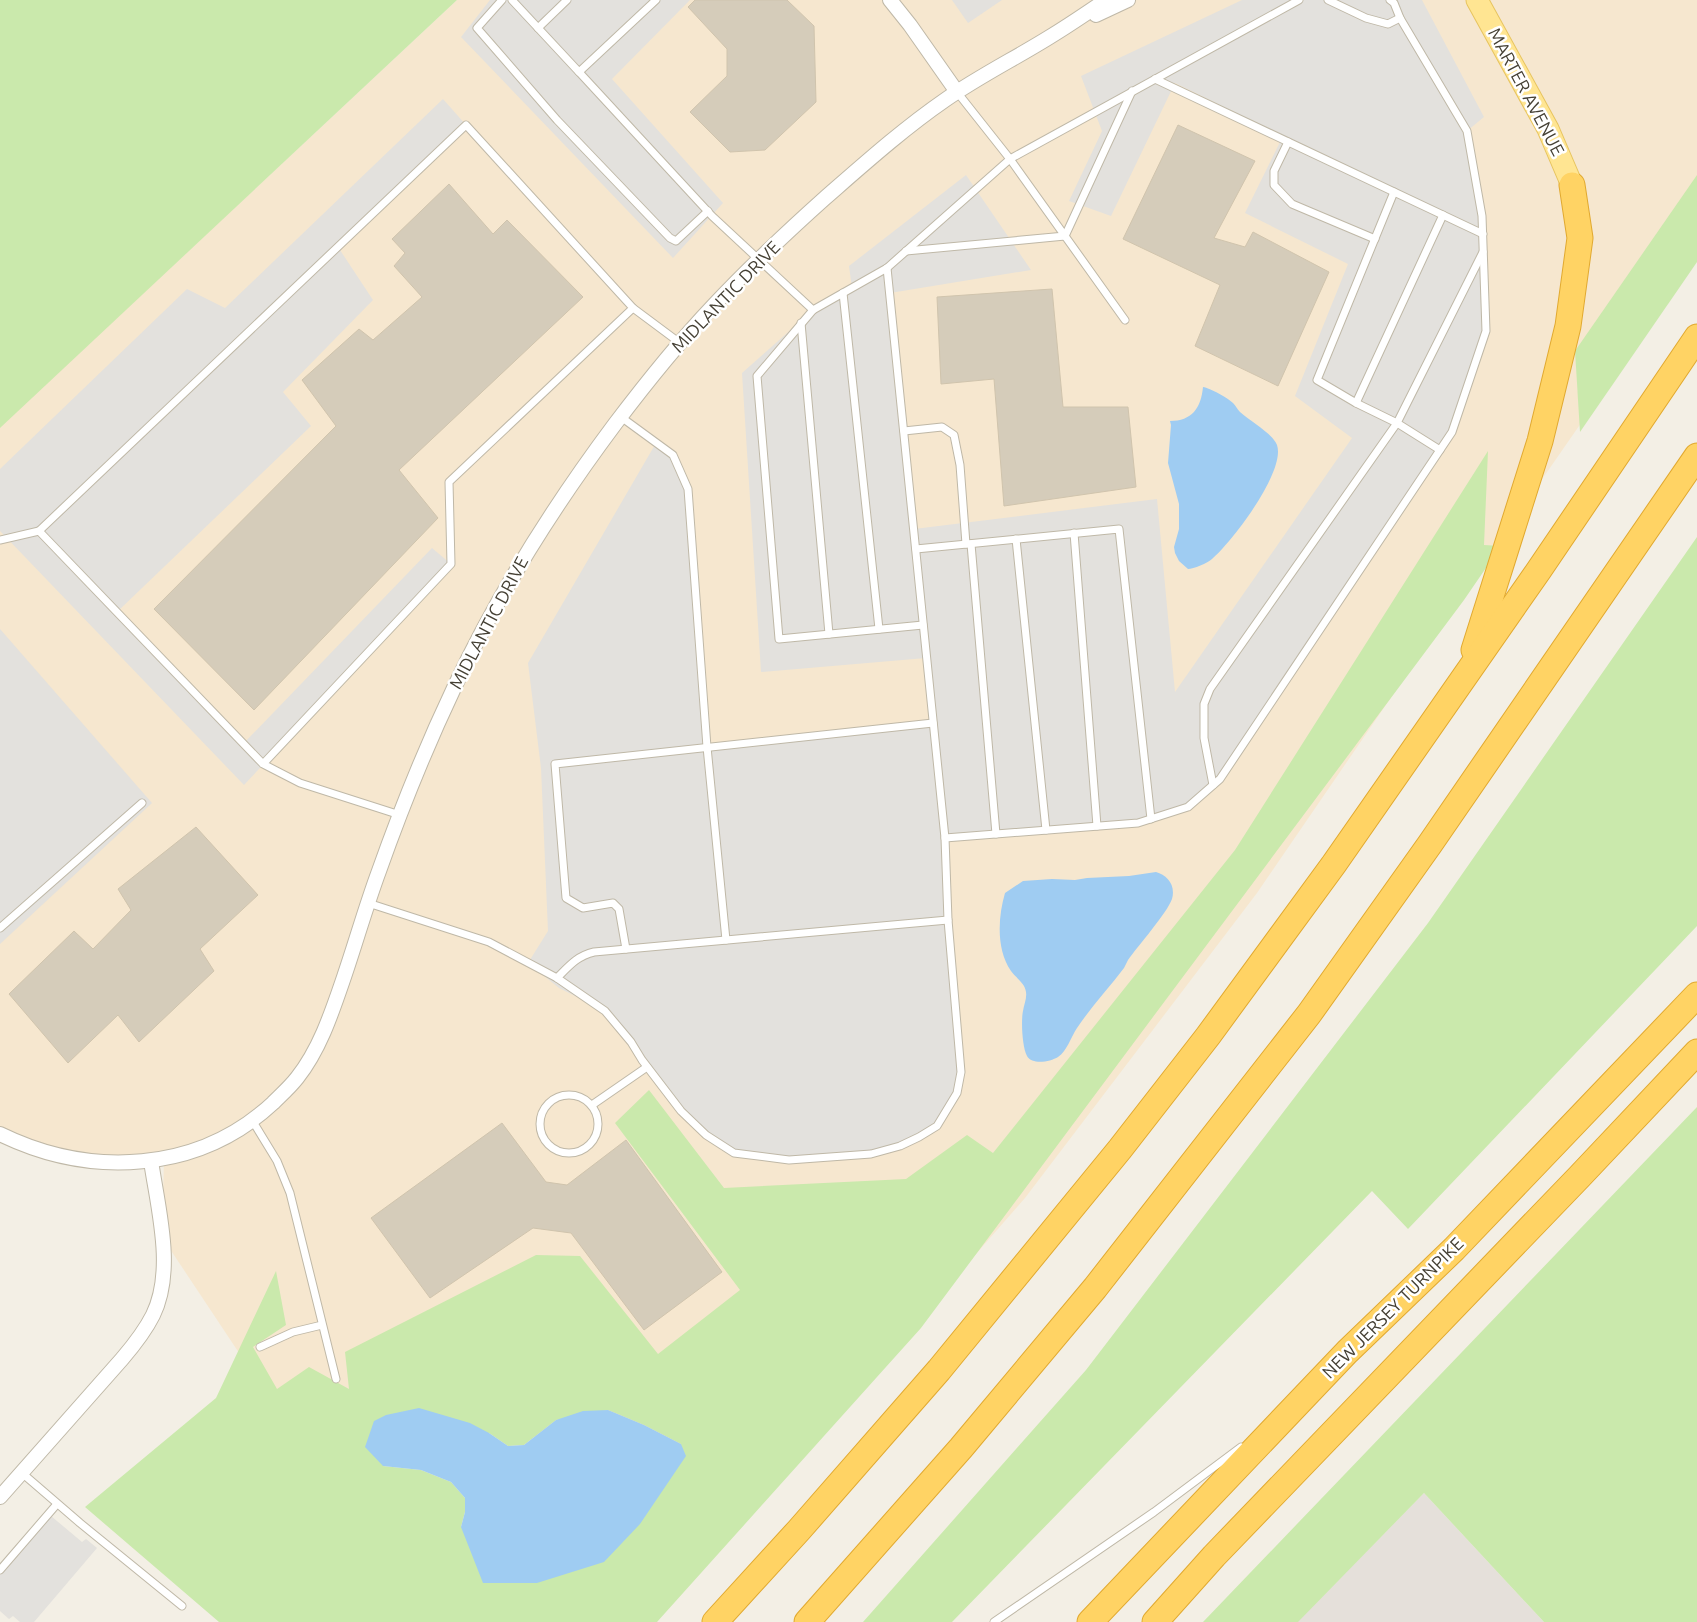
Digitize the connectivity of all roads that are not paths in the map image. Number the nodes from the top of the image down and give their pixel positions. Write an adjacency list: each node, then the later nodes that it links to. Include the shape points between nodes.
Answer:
1 (502, 0): 23 (lane, via 477,28 557,120 670,238 676,241)
2 (512, 0): 13 (lane)
3 (567, 0): 13 (lane)
4 (656, 0): 15 (lane)
5 (890, 0): 18 (street)
6 (1106, 0): 14 (street, MIDLANTIC DRIVE)
7 (1128, 0): 14 (street, MIDLANTIC DRIVE)
8 (1300, 0): 16 (lane)
9 (1328, 0): 12 (lane, via 1366,18 1388,24)
10 (1390, 0): 12 (lane)
11 (1478, 0): 21 (main road, MARTER AVENUE, via 1548,129)
12 (1400, 18): 25 (lane, via 1467,131)
13 (538, 28): 15 (lane)
14 (1050, 37): 18 (street, MIDLANTIC DRIVE)
15 (579, 72): 23 (lane)
16 (1155, 79): 17 (lane); 19 (lane)
17 (1132, 91): 20 (lane); 26 (lane)
18 (957, 92): 20 (lane); 30 (street, MIDLANTIC DRIVE, via 881,149)
19 (1288, 142): 22 (lane); 27 (lane, via 1274,171 1274,185 1292,204)
20 (1010, 159): 26 (lane); 29 (lane)
21 (1572, 185): 54 (highway, via 1580,238 1568,326 1540,441)
22 (1394, 192): 24 (lane); 27 (lane)
23 (708, 211): 30 (lane)
24 (1443, 215): 25 (lane); 39 (lane)
25 (1483, 234): 28 (lane)
26 (1065, 236): 29 (lane); 35 (lane)
27 (1375, 239): 39 (lane, via 1317,380)
28 (1484, 251): 41 (lane); 43 (lane, via 1486,331 1452,432)
29 (906, 252): 31 (lane)
30 (760, 259): 34 (lane); 38 (street, MIDLANTIC DRIVE)
31 (887, 268): 32 (lane); 42 (lane)
32 (843, 293): 34 (lane); 52 (lane)
33 (633, 308): 38 (lane); 45 (lane, via 466,125); 57 (lane, via 449,482 451,564)
34 (813, 310): 36 (lane)
35 (1125, 320)
36 (801, 323): 53 (lane); 53 (lane, via 757,376 778,639)
37 (1697, 337): 54 (highway)
38 (680, 343): 40 (street, MIDLANTIC DRIVE)
39 (1356, 403): 41 (lane)
40 (621, 417): 56 (lane, via 673,455 688,489); 60 (street, MIDLANTIC DRIVE, via 545,524 506,587 452,690)
41 (1397, 423): 43 (lane); 58 (lane, via 1210,689 1204,704 1204,738)
42 (904, 431): 49 (lane, via 942,427 954,435); 50 (lane)
43 (1440, 450): 58 (lane)
44 (1697, 456): 91 (highway, via 1430,844 1308,1014 1089,1295 961,1448)
45 (40, 531): 48 (lane); 57 (lane)
46 (1074, 533): 47 (lane); 61 (lane, via 1118,529); 62 (lane)
47 (1016, 539): 49 (lane); 63 (lane)
48 (0, 540)
49 (968, 544): 50 (lane); 64 (lane)
50 (916, 549): 51 (lane)
51 (923, 625): 52 (lane); 55 (lane)
52 (879, 629): 53 (lane)
53 (829, 634)
54 (1466, 674): 90 (highway, via 1298,914 1120,1149 932,1377)
55 (933, 723): 56 (lane); 65 (lane)
56 (707, 747): 69 (lane); 70 (lane, via 554,764 566,898 583,908 613,902 619,909)
57 (263, 764): 60 (lane, via 300,783)
58 (1213, 785): 61 (lane, via 1188,808)
59 (142, 803): 68 (lane)
60 (400, 815): 66 (street, MIDLANTIC DRIVE)
61 (1151, 819): 62 (lane)
62 (1097, 826): 63 (lane)
63 (1046, 830): 64 (lane)
64 (996, 834): 65 (lane)
65 (945, 838): 67 (lane)
66 (368, 903): 71 (lane, via 489,942); 76 (street, MIDLANTIC DRIVE, via 321,1038 298,1077)
67 (948, 920): 69 (lane); 74 (lane, via 961,1072 957,1093 948,1109 937,1126 919,1137 900,1146 862,1155 789,1160 734,1152 706,1135 687,1117)
68 (0, 928)
69 (726, 940): 70 (lane)
70 (626, 949): 71 (lane, via 586,954 576,959)
71 (557, 978): 74 (lane, via 605,1011)
72 (1697, 995): 82 (highway, NEW JERSEY TURNPIKE, via 1454,1249)
73 (1697, 1052): 94 (highway)
74 (647, 1067): 75 (lane)
75 (592, 1105): 75 (lane, via 576,1095 557,1097 549,1102 543,1110 540,1129 550,1146 567,1153 586,1148 593,1141 599,1123)
76 (252, 1120): 78 (street, MIDLANTIC DRIVE, via 221,1139 192,1151); 79 (lane, via 277,1161 290,1193)
77 (0, 1134): 78 (street, MIDLANTIC DRIVE, via 64,1156 92,1161)
78 (150, 1161): 85 (street, via 165,1260 160,1299 154,1314 139,1339)
79 (322, 1325): 80 (lane, via 293,1332); 81 (lane)
80 (260, 1347)
81 (336, 1378)
82 (1294, 1408): 83 (lane); 93 (highway, NEW JERSEY TURNPIKE)
83 (1255, 1437)
84 (1247, 1443): 92 (lane, via 1154,1512)
85 (22, 1473): 86 (street); 87 (lane)
86 (0, 1497)
87 (57, 1504): 88 (lane); 89 (lane)
88 (0, 1570)
89 (182, 1606)
90 (715, 1622)
91 (807, 1622)
92 (994, 1622)
93 (1090, 1622)
94 (1155, 1622)

